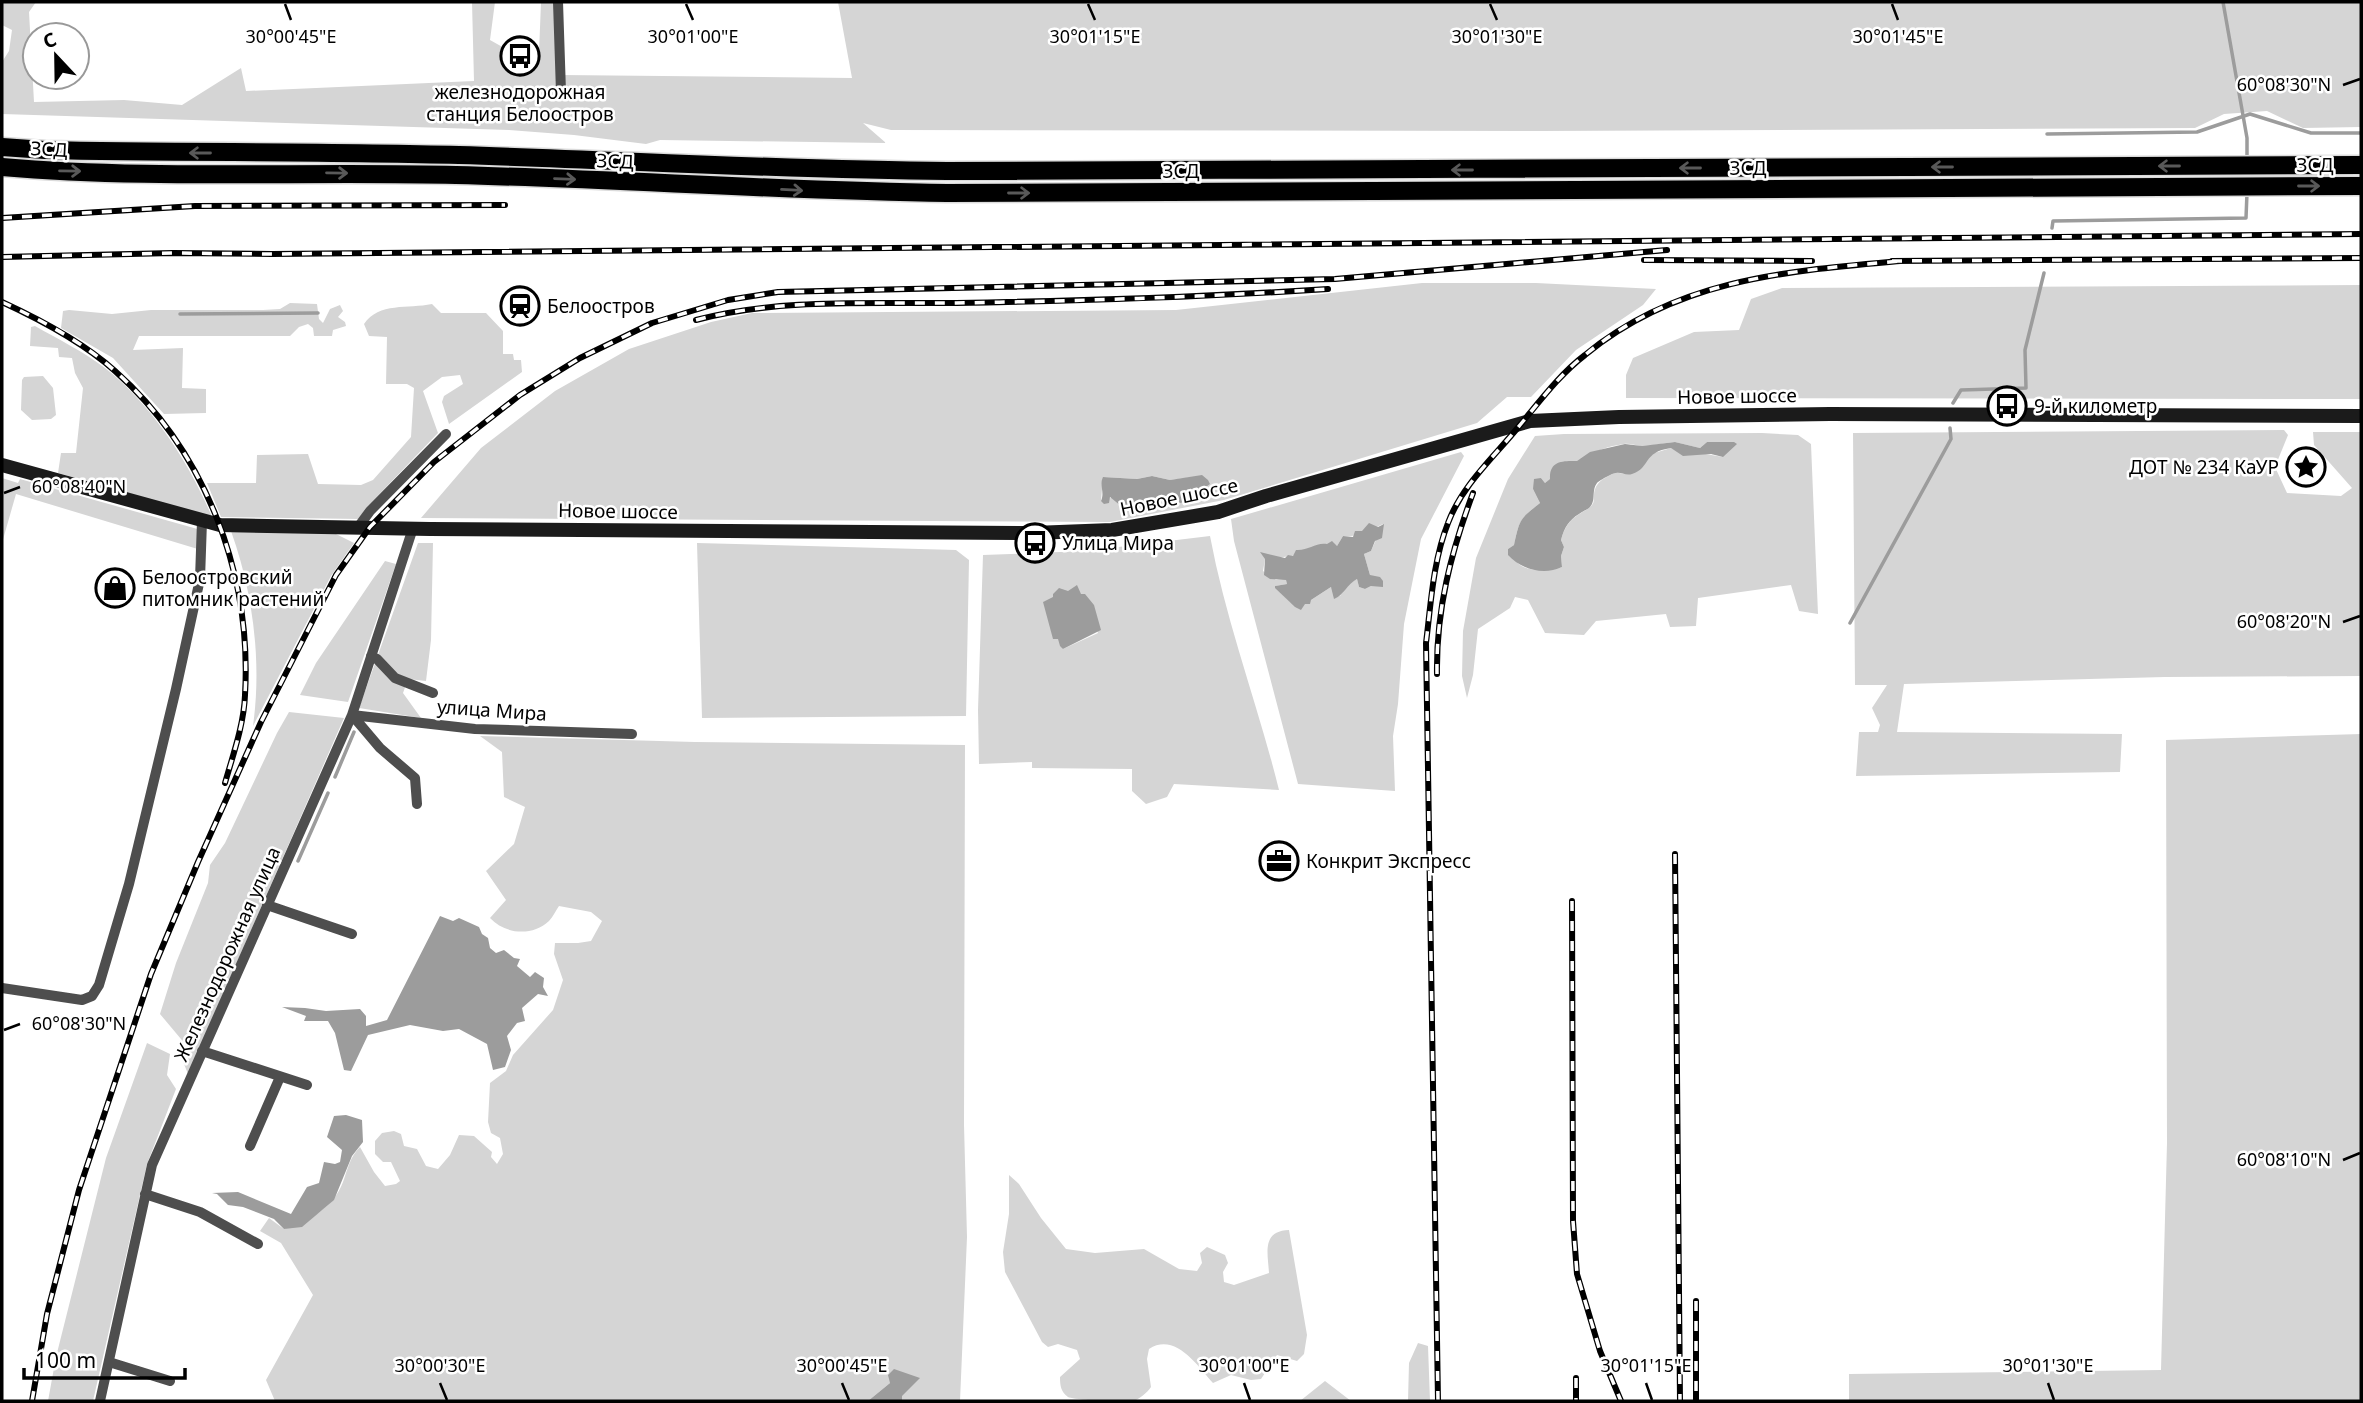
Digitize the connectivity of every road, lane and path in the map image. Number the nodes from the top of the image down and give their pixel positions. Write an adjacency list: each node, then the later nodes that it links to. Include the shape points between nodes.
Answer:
1 (558, 2): 2 (street)
2 (561, 92)
3 (2, 147): 4 (highway, ЗСД, one-way to 3, via 934,171 470,155)
4 (2361, 165)
5 (2, 167): 6 (highway, ЗСД, one-way to 6, via 456,175 947,193)
6 (2361, 186)
7 (2361, 416): 12 (main road, Новое шоссе, via 1830,414 1562,419 1530,421 1219,512 1112,530 961,534)
8 (446, 434): 11 (street)
9 (2, 464): 10 (main road, Новое шоссе)
10 (202, 522): 11 (main road, Новое шоссе); 20 (street, via 200,579 131,876 99,985 92,996 82,1000)
11 (359, 526): 12 (main road, Новое шоссе)
12 (413, 528): 13 (street, Железнодорожная улица)
13 (371, 656): 14 (street, via 395,678); 15 (street, Железнодорожная улица)
14 (433, 692)
15 (352, 715): 16 (street, улица Мира, via 475,729); 17 (street, via 380,748 415,778); 18 (street, Железнодорожная улица)
16 (632, 734)
17 (417, 804)
18 (267, 905): 19 (street); 21 (street, Железнодорожная улица)
19 (352, 934)
20 (2, 988)
21 (202, 1051): 22 (street); 25 (street, Железнодорожная улица, via 152,1165)
22 (280, 1077): 23 (street); 24 (street)
23 (307, 1085)
24 (250, 1146)
25 (145, 1194): 26 (street, via 200,1212); 27 (street, Железнодорожная улица)
26 (258, 1244)
27 (109, 1363): 28 (street); 29 (street, Железнодорожная улица)
28 (170, 1381)
29 (100, 1401)

